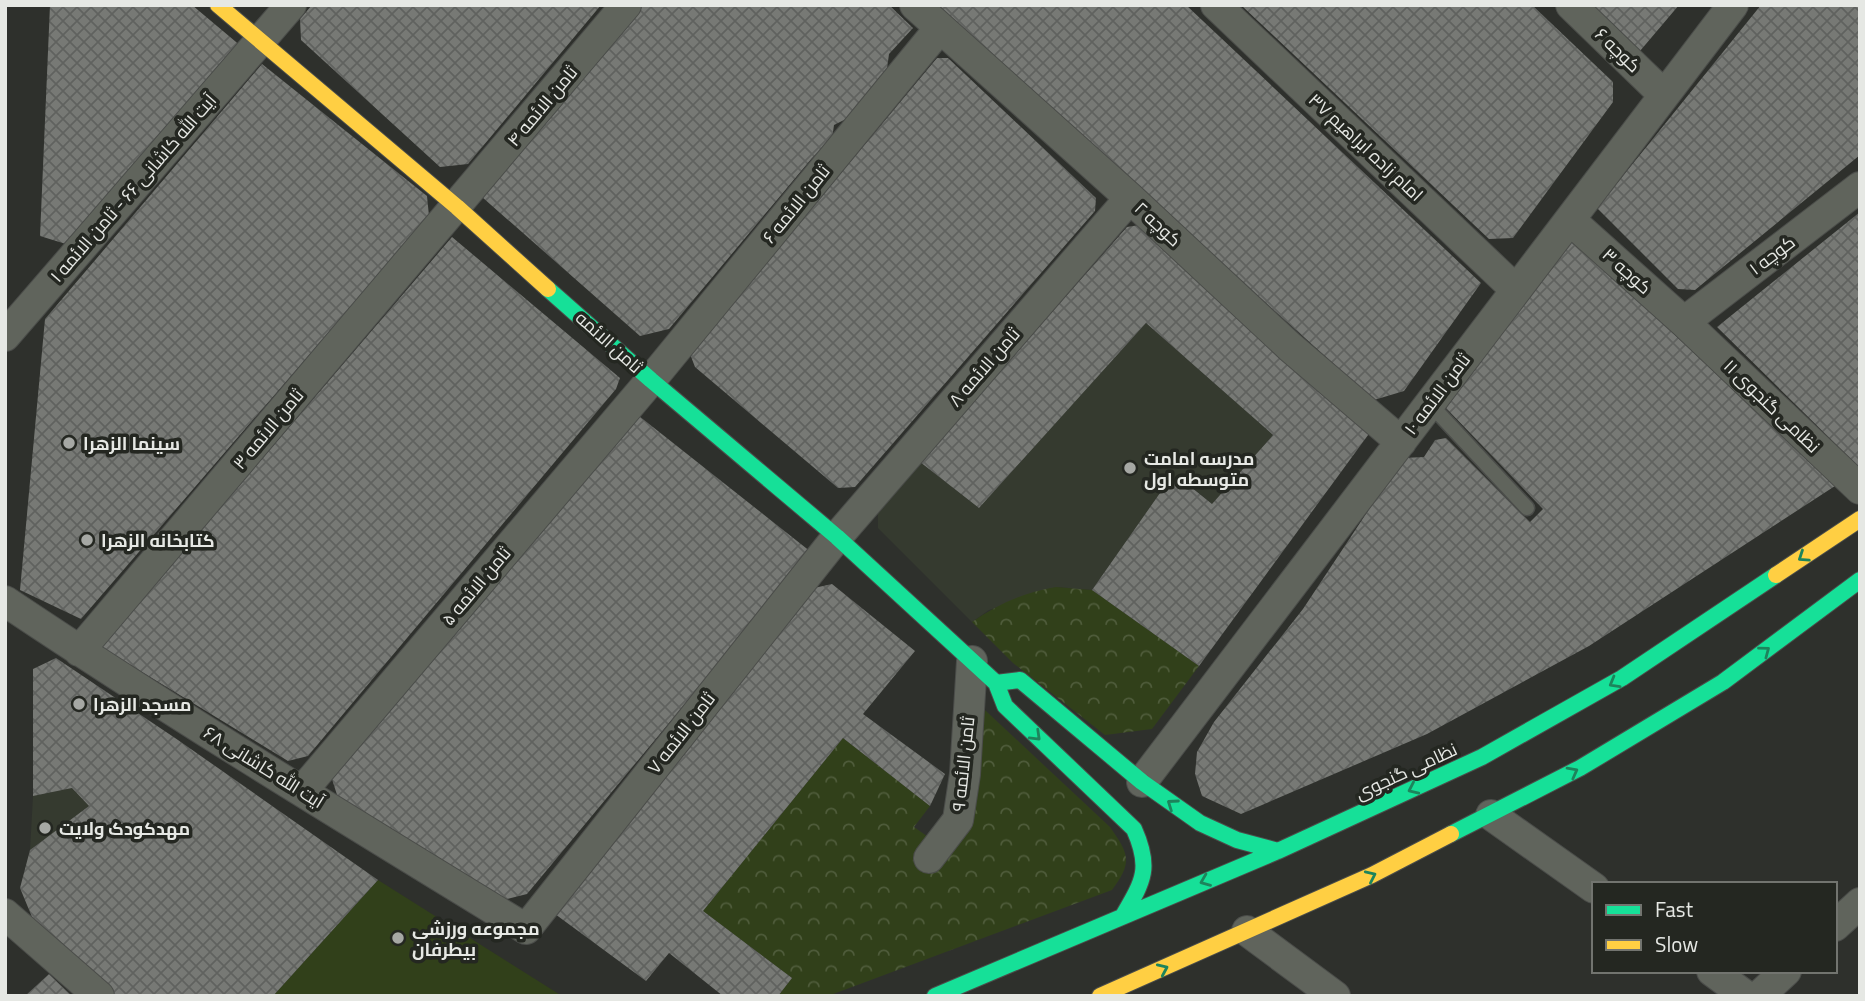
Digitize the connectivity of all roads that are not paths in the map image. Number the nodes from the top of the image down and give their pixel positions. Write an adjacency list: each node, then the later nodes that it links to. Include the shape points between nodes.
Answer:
1 (218, 5): 9 (street, ثامن الائمه)
2 (291, 5): 9 (street, آیت الله کاشانی ۶۶ - ثامن الائمه ۱)
3 (626, 5): 13 (street, ثامن الائمه ۴)
4 (915, 5): 8 (street, کوچه ۲)
5 (1216, 5): 15 (street, امام زاده ابراهیم ۳۷)
6 (1571, 5): 10 (street, کوچه ۶)
7 (1733, 5): 10 (street, ثامن الائمه ۱۰)
8 (940, 28): 12 (street, کوچه ۲); 18 (street, ثامن الائمه ۶)
9 (261, 41): 13 (street, ثامن الائمه); 17 (street, آیت الله کاشانی ۶۶ - ثامن الائمه ۱)
10 (1664, 95): 14 (street, ثامن الائمه ۱۰)
11 (1860, 187): 16 (street, کوچه ۱)
12 (1130, 198): 20 (street, کوچه ۲, via 1290,347); 24 (street, ثامن الائمه ۸)
13 (457, 207): 18 (street, ثامن الائمه); 27 (street, ثامن الائمه ۳)
14 (1570, 220): 15 (street, ثامن الائمه ۱۰); 16 (street, کوچه ۳)
15 (1517, 290): 19 (street, ثامن الائمه ۱۰)
16 (1684, 322): 21 (street, نظامی گنجوی ۱۱)
17 (5, 335)
18 (651, 380): 24 (street, ثامن الائمه); 31 (street, ثامن الائمه ۵)
19 (1430, 404): 20 (street, ثامن الائمه ۱۰); 22 (lane)
20 (1401, 442): 30 (street, ثامن الائمه ۱۰)
21 (1860, 489)
22 (1527, 508)
23 (1860, 519): 33 (street, نظامی گنجوی, one-way to 33, via 1622,678 1482,757)
24 (837, 537): 28 (street, ثامن الائمه); 40 (street, ثامن الائمه ۷)
25 (1860, 580): 32 (street, one-way to 25, via 1723,682)
26 (5, 601): 27 (street, آیت الله کاشانی ۶۸)
27 (79, 651): 31 (street, آیت الله کاشانی ۶۸)
28 (972, 661): 29 (street, ثامن الائمه); 34 (street, ثامن الائمه ۹, via 958,820)
29 (996, 683): 30 (street, via 1020,680); 38 (street, ثامن الائمه, one-way to 38, via 1005,706 1133,829 1145,851 1144,880)
30 (1142, 782): 33 (street, one-way to 30, via 1200,823)
31 (302, 791): 40 (street, آیت الله کاشانی ۶۸)
32 (1491, 815): 35 (street); 41 (street, one-way to 32, via 1372,876)
33 (1278, 851): 38 (street, نظامی گنجوی, one-way to 38)
34 (929, 858)
35 (1592, 887)
36 (1860, 903): 39 (street)
37 (5, 914): 45 (street)
38 (1124, 914): 46 (street, نظامی گنجوی)
39 (1837, 924)
40 (526, 929)
41 (1247, 931): 44 (street, one-way to 41); 47 (street)
42 (1715, 973): 48 (street)
43 (1784, 973): 49 (street)
44 (1112, 993)
45 (99, 996)
46 (935, 996)
47 (1335, 996)
48 (1746, 996)
49 (1759, 996)

